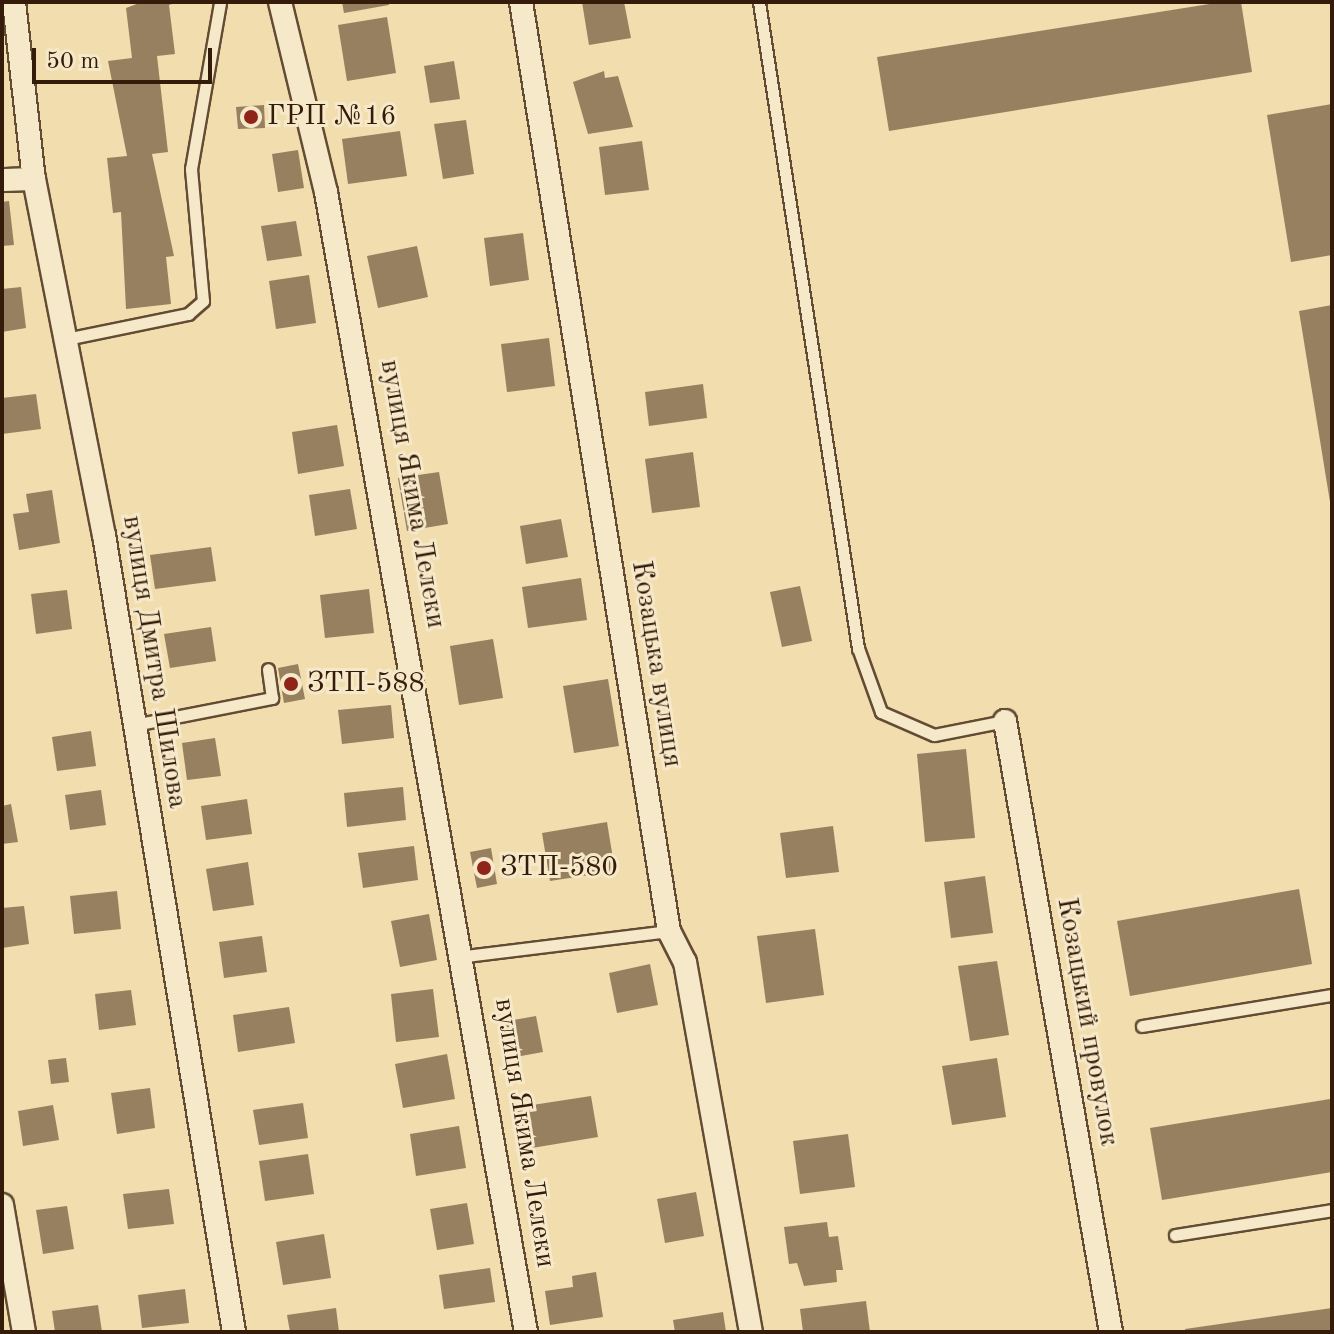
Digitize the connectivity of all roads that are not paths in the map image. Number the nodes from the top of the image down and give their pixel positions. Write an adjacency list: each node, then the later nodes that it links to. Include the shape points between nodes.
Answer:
1 (14, 2): 6 (street, вулиця Дмитра Шилова)
2 (220, 2): 8 (lane, via 191,169 203,301 188,314)
3 (280, 2): 13 (street, вулиця Якима Лелеки, via 326,192)
4 (521, 2): 12 (street, Козацька вулиця)
5 (759, 2): 10 (lane, via 858,648 881,712 934,735)
6 (34, 179): 7 (street); 8 (street, вулиця Дмитра Шилова)
7 (2, 180)
8 (66, 339): 11 (street, вулиця Дмитра Шилова)
9 (268, 669): 11 (lane, via 272,698)
10 (1005, 721): 23 (street, Козацький провулок)
11 (134, 725): 20 (street, вулиця Дмитра Шилова)
12 (669, 931): 13 (lane); 22 (street, Козацька вулиця, via 685,962)
13 (465, 956): 21 (street, вулиця Якима Лелеки)
14 (1332, 995): 15 (lane)
15 (1142, 1026)
16 (2, 1205): 19 (street)
17 (1332, 1210): 18 (lane)
18 (1175, 1235)
19 (24, 1332)
20 (234, 1332)
21 (526, 1332)
22 (751, 1332)
23 (1111, 1332)

